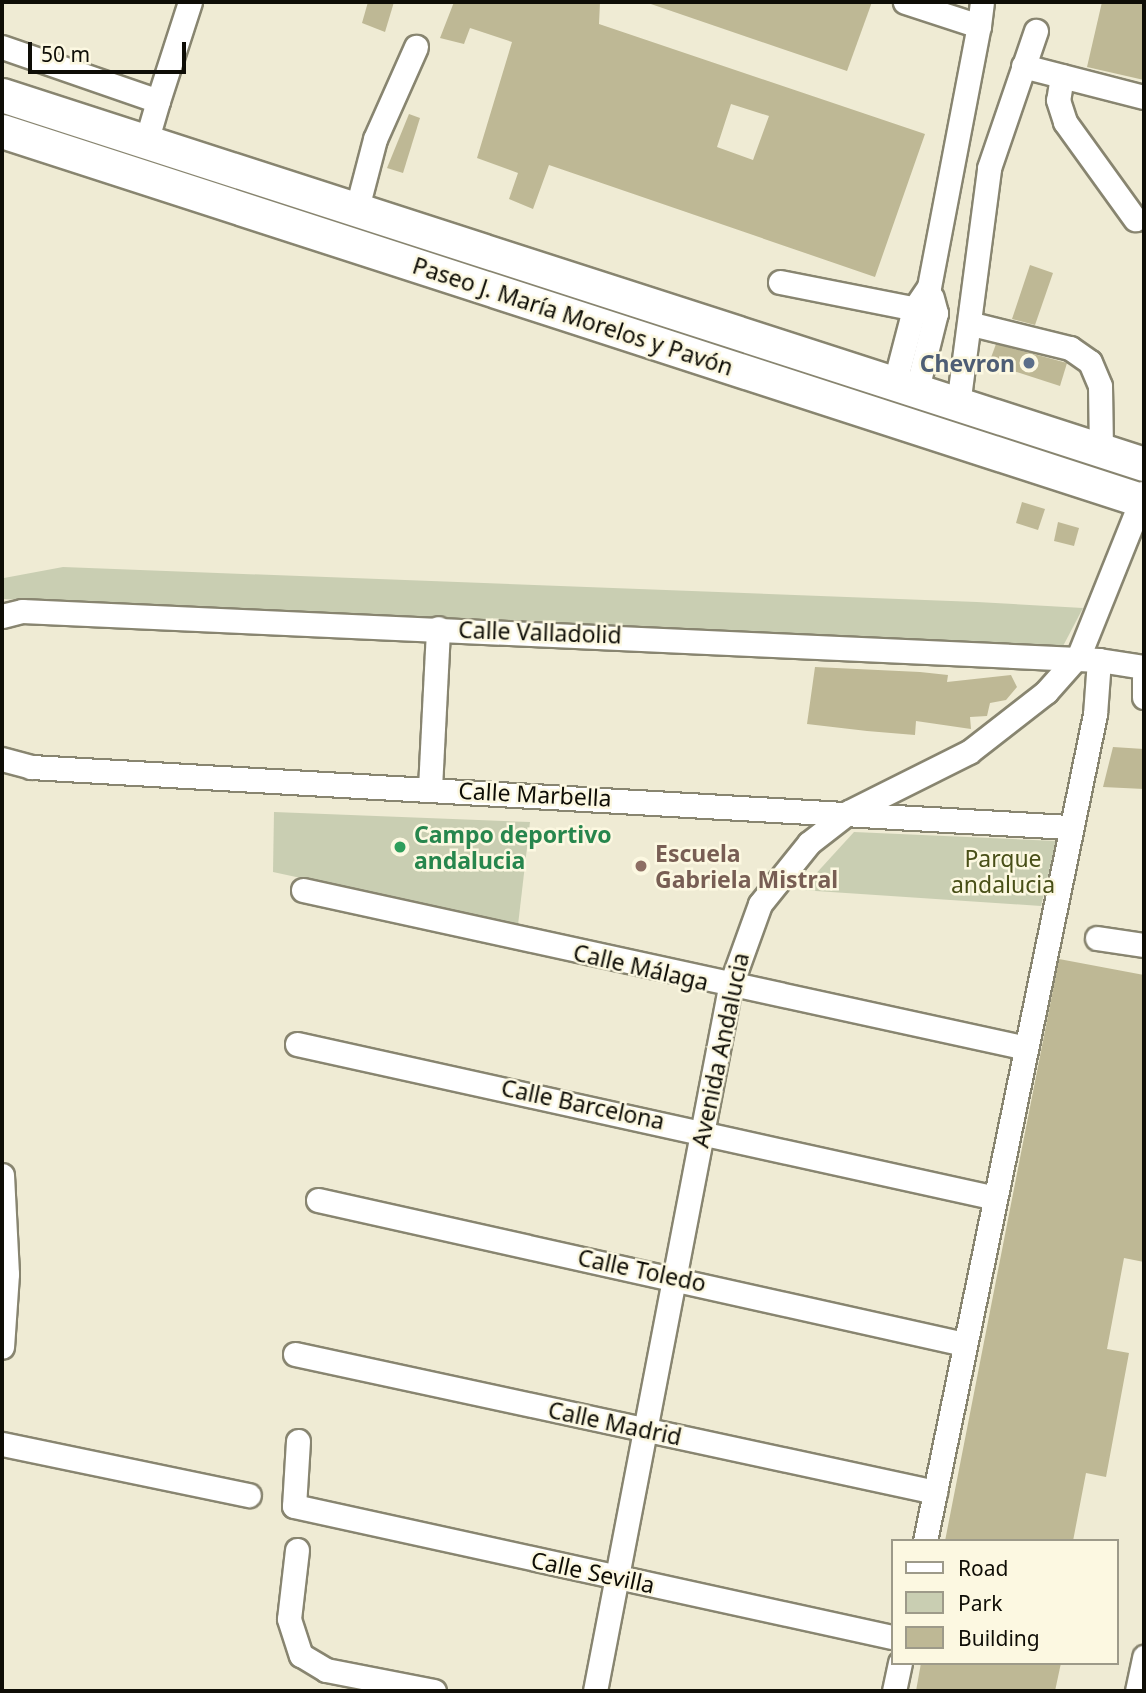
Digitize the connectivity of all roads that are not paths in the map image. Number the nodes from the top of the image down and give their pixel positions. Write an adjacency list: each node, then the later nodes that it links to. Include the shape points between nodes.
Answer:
1 (190, 2): 12 (street)
2 (905, 2): 4 (street)
3 (982, 2): 4 (street)
4 (979, 26): 18 (street)
5 (1036, 31): 8 (street)
6 (2, 47): 12 (street)
7 (416, 47): 15 (street, via 375,139)
8 (1023, 66): 9 (street); 19 (street, via 989,168)
9 (1062, 76): 11 (street); 16 (street, via 1058,100 1065,122)
10 (2, 95): 14 (highway, Paseo J. María Morelos y Pavón)
11 (1144, 97)
12 (158, 101): 14 (street)
13 (2, 131): 24 (highway, Paseo J. María Morelos y Pavón)
14 (146, 142): 15 (highway, Paseo J. María Morelos y Pavón)
15 (357, 208): 20 (highway, Paseo J. María Morelos y Pavón)
16 (1135, 219)
17 (780, 282): 18 (street)
18 (925, 311): 20 (street)
19 (972, 324): 21 (street); 22 (street, via 1070,348 1090,362 1100,386)
20 (905, 389): 21 (highway, Paseo J. María Morelos y Pavón)
21 (958, 405): 22 (highway, Paseo J. María Morelos y Pavón)
22 (1101, 450): 23 (highway, Paseo J. María Morelos y Pavón)
23 (1144, 464)
24 (1143, 498): 27 (street, Avenida Andalucia)
25 (2, 616): 26 (street, Calle Valladolid, via 22,611)
26 (438, 628): 27 (street, Calle Valladolid); 32 (street)
27 (1089, 657): 28 (street, Calle Valladolid); 33 (street, Avenida Andalucia, via 969,752); 34 (street, via 1095,714)
28 (1144, 667)
29 (1144, 678): 30 (street)
30 (1144, 697)
31 (2, 759): 32 (street, Calle Marbella, via 31,767)
32 (430, 788): 33 (street, Calle Marbella)
33 (849, 812): 34 (street, Calle Marbella); 38 (street, Avenida Andalucia, via 809,843 760,904)
34 (1070, 827): 40 (street)
35 (303, 890): 38 (street, Calle Málaga)
36 (1097, 939): 37 (street)
37 (1144, 945)
38 (730, 986): 40 (street, Calle Málaga); 41 (street, Avenida Andalucia)
39 (297, 1044): 41 (street, Calle Barcelona)
40 (1022, 1047): 43 (street)
41 (702, 1130): 43 (street, Calle Barcelona); 45 (street, Avenida Andalucia)
42 (2, 1175): 47 (street, via 8,1274)
43 (990, 1197): 46 (street)
44 (318, 1200): 45 (street, Calle Toledo)
45 (673, 1276): 46 (street, Calle Toledo); 49 (street, Avenida Andalucia)
46 (964, 1344): 52 (street)
47 (2, 1347)
48 (295, 1354): 49 (street, Calle Madrid)
49 (641, 1429): 52 (street, Calle Madrid); 56 (street, Avenida Andalucia)
50 (298, 1441): 56 (street, Calle Sevilla, via 293,1506)
51 (2, 1444): 53 (street)
52 (934, 1492): 54 (street)
53 (249, 1495)
54 (925, 1539)
55 (296, 1550): 60 (street, via 289,1619 301,1655 326,1670)
56 (615, 1577): 57 (street, Calle Sevilla); 61 (street, Avenida Andalucia)
57 (890, 1637)
58 (1144, 1657): 63 (street)
59 (900, 1665): 62 (street)
60 (434, 1691)
61 (595, 1691)
62 (894, 1691)
63 (1138, 1691)

